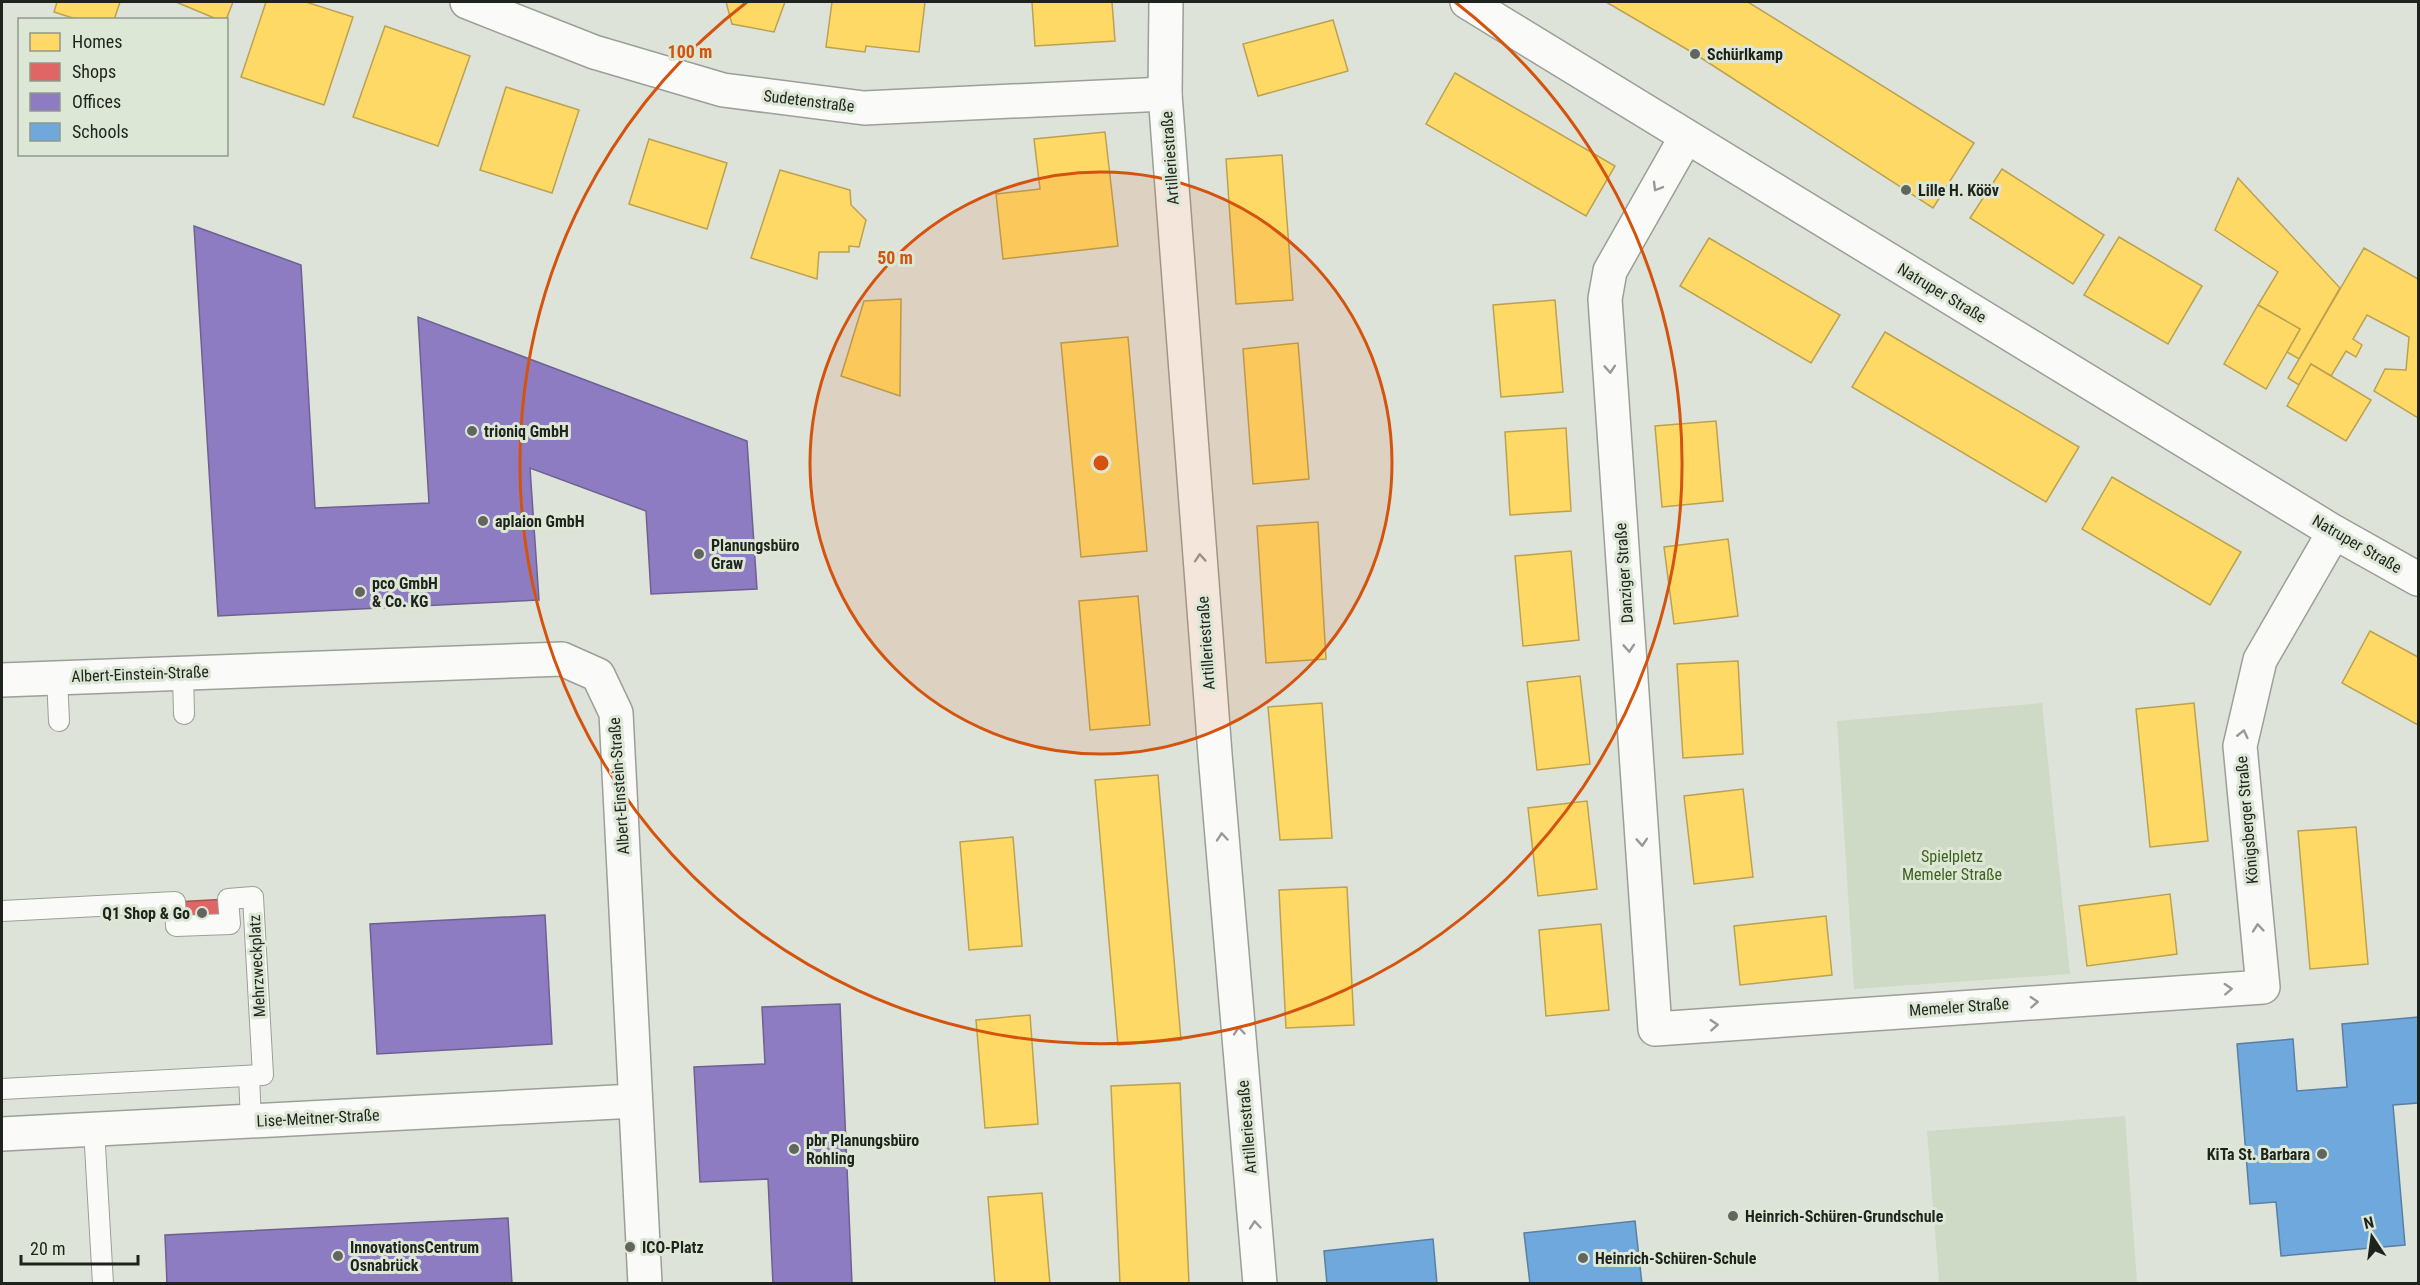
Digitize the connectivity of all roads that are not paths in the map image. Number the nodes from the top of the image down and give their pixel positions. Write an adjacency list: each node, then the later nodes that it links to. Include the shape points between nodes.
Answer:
1 (467, 2): 4 (street, Sudetenstraße, via 594,52 723,90 864,108)
2 (1166, 2): 4 (street, Artilleriestraße)
3 (1467, 2): 5 (street, Natruper Straße)
4 (1165, 94): 24 (street, Artilleriestraße, one-way to 4)
5 (1686, 137): 6 (street, Natruper Straße); 15 (street, Danziger Straße, one-way to 15, via 1610,271 1605,299)
6 (2334, 531): 7 (street, Natruper Straße); 14 (street, Königsberger Straße, one-way to 6, via 2240,746 2260,660)
7 (2418, 579)
8 (183, 673): 9 (street, Albert-Einstein-Straße); 11 (lane); 18 (street, Albert-Einstein-Straße, via 562,659 598,675 616,713)
9 (57, 677): 10 (street, Albert-Einstein-Straße); 12 (lane)
10 (2, 680)
11 (184, 714)
12 (59, 721)
13 (2, 911): 16 (lane, Mehrzweckplatz, via 175,902 176,926 230,924 228,899 253,897 263,1075)
14 (2263, 987): 15 (street, Memeler Straße, one-way to 14)
15 (1655, 1029)
16 (249, 1076): 17 (lane); 19 (lane)
17 (2, 1089)
18 (635, 1101): 19 (street, Lise-Meitner-Straße); 23 (street, Albert-Einstein-Straße)
19 (251, 1121): 20 (street, Lise-Meitner-Straße)
20 (94, 1129): 21 (street, Lise-Meitner-Straße); 22 (lane)
21 (2, 1134)
22 (103, 1284)
23 (645, 1284)
24 (1260, 1284)

